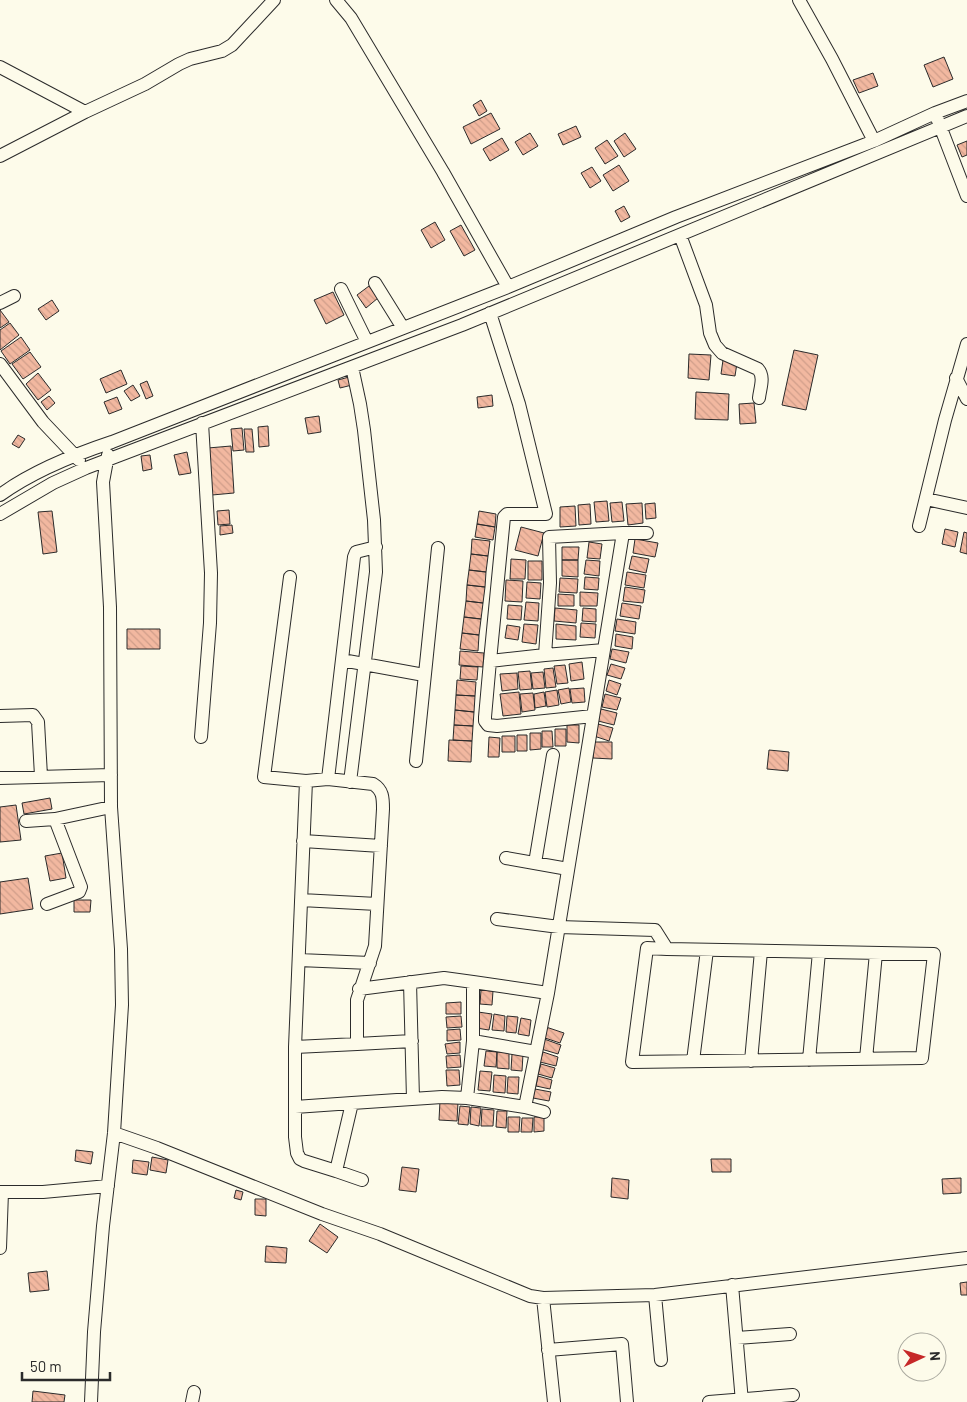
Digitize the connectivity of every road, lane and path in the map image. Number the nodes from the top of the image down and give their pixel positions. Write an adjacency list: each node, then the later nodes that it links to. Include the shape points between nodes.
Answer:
1 (274, 0): 6 (street, via 232,46 190,59)
2 (336, 0): 15 (street, via 351,18)
3 (799, 0): 10 (street)
4 (0, 67): 6 (street)
5 (967, 101): 7 (street)
6 (85, 112): 11 (street)
7 (935, 113): 9 (street); 10 (street)
8 (967, 116): 9 (street)
9 (941, 126): 12 (street); 13 (street)
10 (874, 141): 15 (street, via 676,216)
11 (0, 156)
12 (967, 196)
13 (680, 235): 19 (street); 26 (street, via 706,305 712,341 722,353 758,369 762,377)
14 (376, 284): 20 (street)
15 (508, 287): 20 (street)
16 (341, 289): 21 (street)
17 (14, 296): 18 (street)
18 (0, 303)
19 (490, 313): 24 (street); 37 (street, via 518,404)
20 (403, 328): 21 (street)
21 (367, 342): 29 (street)
22 (967, 344): 25 (street)
23 (0, 364): 30 (street, via 43,422)
24 (352, 367): 28 (street); 42 (street, via 364,430)
25 (956, 378): 27 (street); 34 (street)
26 (759, 398)
27 (967, 399)
28 (202, 423): 31 (street); 53 (street, via 210,573 209,633)
29 (112, 442): 30 (street); 31 (street)
30 (75, 456): 32 (street); 33 (street)
31 (107, 461): 32 (street); 56 (street, via 103,482 110,608)
32 (86, 468): 36 (street)
33 (0, 495)
34 (926, 499): 35 (street); 38 (street)
35 (967, 508)
36 (0, 514)
37 (546, 514): 41 (street); 48 (street, via 507,514 504,517)
38 (919, 526)
39 (647, 533): 40 (street)
40 (623, 534): 41 (street); 45 (street)
41 (549, 537): 46 (street, via 550,584)
42 (376, 547): 47 (street, via 360,549 354,557); 49 (street, via 376,572)
43 (438, 548): 50 (street)
44 (290, 577): 60 (street, via 264,777)
45 (604, 650): 46 (street); 52 (street)
46 (545, 655): 48 (street)
47 (342, 660): 49 (street); 59 (street)
48 (490, 661): 52 (street, via 484,721 488,725)
49 (364, 664): 50 (street); 61 (street)
50 (424, 675): 55 (street)
51 (0, 716): 57 (street, via 33,715 36,718)
52 (593, 716): 69 (street)
53 (200, 738)
54 (553, 755): 68 (street)
55 (416, 761)
56 (111, 775): 57 (street); 62 (street)
57 (41, 776): 58 (street)
58 (0, 778)
59 (328, 779): 60 (street); 61 (street)
60 (306, 781): 65 (street)
61 (350, 782): 66 (street, via 373,784 382,795)
62 (111, 807): 63 (street); 101 (street, via 122,1005)
63 (55, 819): 64 (street); 71 (street, via 81,889)
64 (26, 821)
65 (303, 841): 66 (street); 70 (street)
66 (381, 846): 72 (street)
67 (506, 858): 68 (street)
68 (535, 863): 69 (street)
69 (568, 869): 74 (street)
70 (301, 900): 72 (street); 80 (street)
71 (47, 904)
72 (377, 904): 81 (street, via 375,946)
73 (497, 919): 74 (street)
74 (559, 927): 75 (street, via 656,930); 85 (street)
75 (667, 949): 76 (street); 93 (street, via 647,948 632,1062)
76 (707, 950): 77 (street); 93 (street)
77 (761, 951): 78 (street); 94 (street)
78 (818, 952): 79 (street); 92 (street)
79 (876, 953): 91 (street); 91 (street, via 934,954 922,1058)
80 (299, 960): 81 (street); 89 (street)
81 (370, 963): 84 (street)
82 (410, 982): 83 (street, via 444,978); 84 (street); 86 (street)
83 (473, 982): 85 (street); 87 (street)
84 (359, 989): 88 (street)
85 (548, 993): 90 (street)
86 (412, 1041): 88 (street); 96 (street)
87 (473, 1041): 90 (street); 95 (street)
88 (357, 1044): 89 (street)
89 (295, 1047): 98 (street)
90 (536, 1052): 99 (street)
91 (866, 1059): 92 (street)
92 (809, 1060): 94 (street)
93 (693, 1061): 94 (street)
94 (751, 1061)
95 (467, 1098): 96 (street); 99 (street)
96 (413, 1099): 97 (street)
97 (352, 1103): 98 (street); 102 (street)
98 (295, 1106): 102 (street, via 295,1137 300,1160)
99 (525, 1107): 100 (street)
100 (544, 1112)
101 (114, 1133): 104 (street); 110 (street, via 380,1234 530,1296)
102 (336, 1171): 103 (street)
103 (362, 1180)
104 (108, 1186): 105 (street); 117 (street)
105 (1, 1192): 106 (street)
106 (0, 1248)
107 (967, 1258): 108 (street)
108 (732, 1285): 109 (street); 112 (street)
109 (655, 1295): 110 (street); 114 (street)
110 (543, 1298): 113 (street)
111 (790, 1334): 112 (street)
112 (737, 1338): 116 (street)
113 (548, 1350): 118 (street); 119 (street, via 622,1344)
114 (661, 1360)
115 (793, 1395): 116 (street)
116 (742, 1400): 120 (street)
117 (91, 1402)
118 (554, 1402)
119 (628, 1402)
120 (709, 1402)

